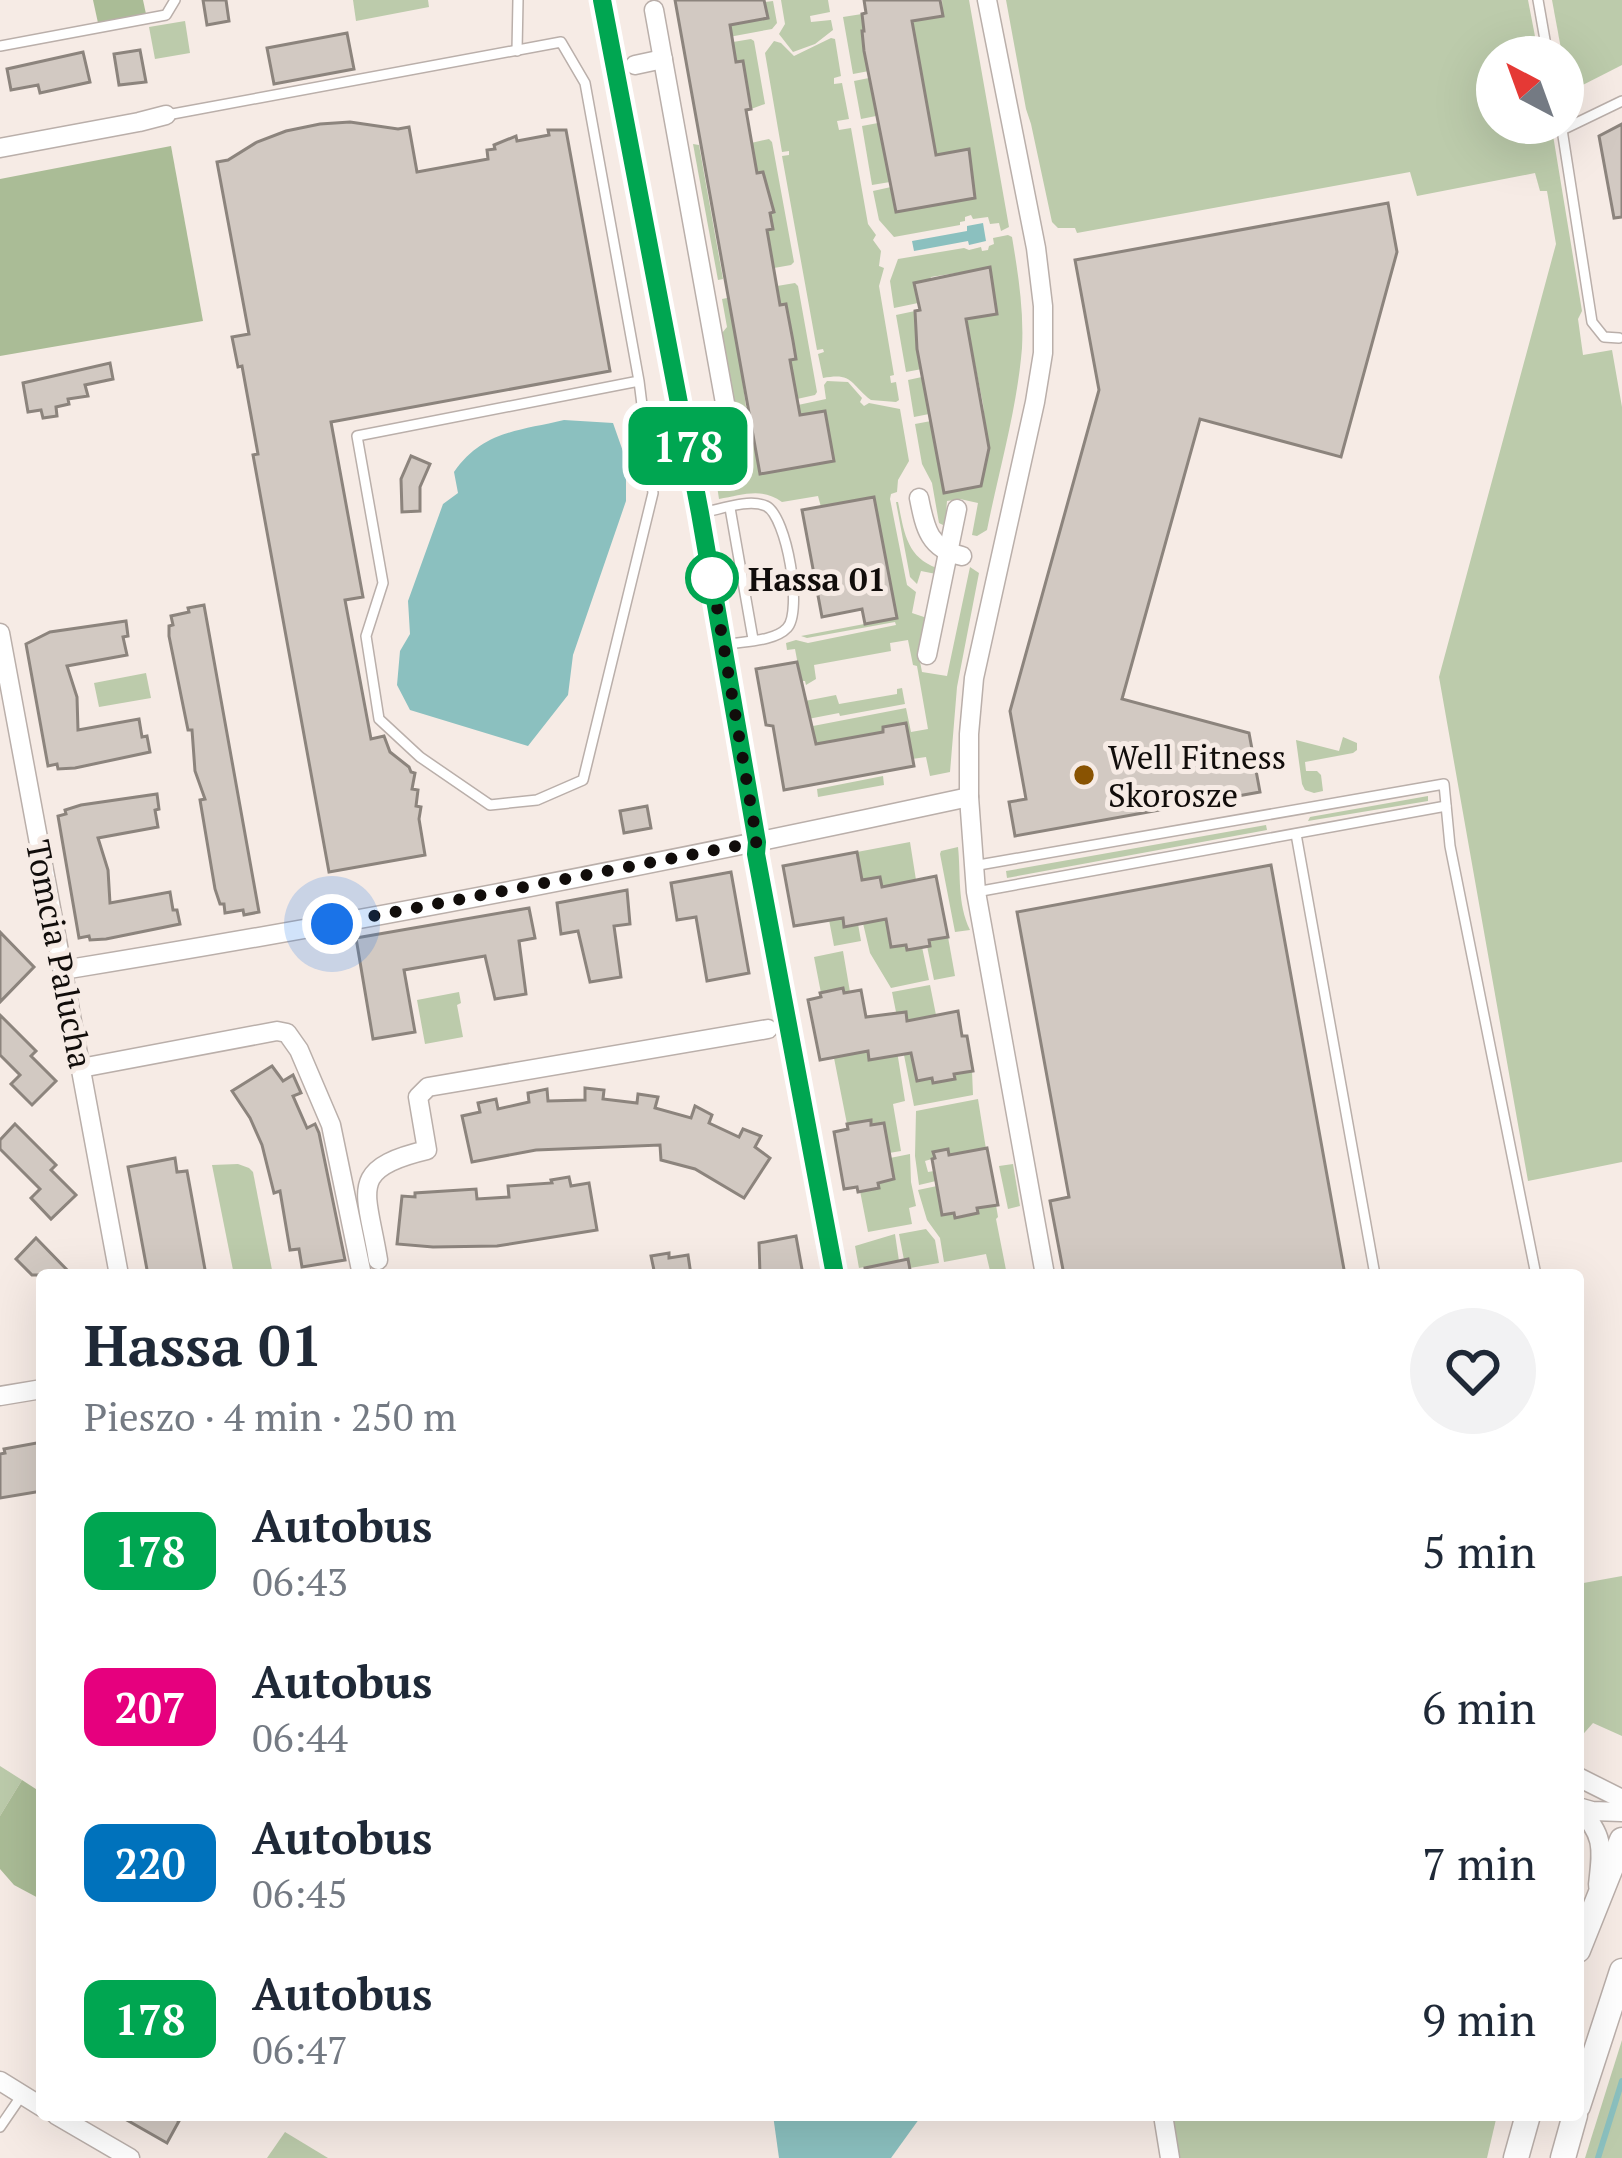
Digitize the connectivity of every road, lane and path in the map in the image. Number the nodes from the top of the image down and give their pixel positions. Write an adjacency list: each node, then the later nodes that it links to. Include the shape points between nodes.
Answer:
1 (175, 0): 8 (lane, via 166,15)
2 (518, 0): 9 (lane)
3 (602, 0): 11 (street)
4 (987, 0): 31 (street, via 1036,248 1042,353 974,678)
5 (1538, 0): 7 (lane)
6 (654, 10): 10 (street)
7 (1544, 36)
8 (0, 46)
9 (517, 51): 13 (lane); 18 (lane, via 561,42 585,83)
10 (663, 59): 11 (street); 19 (street, via 687,137)
11 (625, 67): 20 (street)
12 (1622, 101): 14 (lane)
13 (166, 115): 16 (street)
14 (1584, 117)
15 (1565, 144): 17 (lane, via 1592,322 1604,337)
16 (0, 148)
17 (1618, 338)
18 (639, 381): 18 (lane, via 653,493 583,780 537,800 490,806 379,719 366,636 383,583 357,436)
19 (730, 436): 20 (street); 21 (street)
20 (697, 443): 25 (street)
21 (738, 475)
22 (919, 498): 26 (street, via 928,537)
23 (730, 508): 25 (lane); 28 (lane); 28 (lane, via 766,506 782,526 795,613 778,635)
24 (957, 509): 26 (street)
25 (700, 513): 29 (street)
26 (955, 555): 30 (street)
27 (0, 633): 37 (street, Tomcia Palucha)
28 (753, 639): 29 (lane)
29 (723, 645): 34 (street)
30 (927, 655)
31 (970, 797): 34 (street); 35 (street)
32 (1445, 806): 33 (lane); 35 (lane, via 1444,784); 46 (lane)
33 (1297, 834): 36 (lane); 45 (lane)
34 (757, 842): 37 (street); 43 (street)
35 (973, 866): 36 (street)
36 (976, 892): 44 (street)
37 (63, 970): 39 (street, Tomcia Palucha)
38 (768, 1029): 40 (street, via 428,1087 418,1097 428,1150 393,1158 367,1185)
39 (81, 1067): 41 (street, Tomcia Palucha); 42 (street, via 287,1033 331,1125)
40 (378, 1260)
41 (117, 1269)
42 (361, 1269)
43 (834, 1269)
44 (1044, 1269)
45 (1374, 1269)
46 (1535, 1269)
47 (36, 1390): 48 (street)
48 (0, 1396)
49 (1584, 1778): 51 (street)
50 (1584, 1779): 52 (street)
51 (1622, 1780)
52 (1622, 1798)
53 (1584, 1809): 54 (street)
54 (1622, 1812)
55 (1584, 1813): 57 (street, via 1602,1846)
56 (1622, 1840): 57 (main road)
57 (1597, 1898): 58 (main road)
58 (1584, 1934)
59 (1622, 1972): 61 (main road)
60 (0, 2081): 62 (street)
61 (1584, 2088)
62 (22, 2095): 63 (street); 68 (lane)
63 (36, 2103)
64 (66, 2121): 69 (street)
65 (1163, 2121): 70 (street)
66 (1526, 2121): 71 (main road)
67 (1573, 2121): 72 (main road)
68 (0, 2127)
69 (130, 2158)
70 (1170, 2158)
71 (1516, 2158)
72 (1563, 2158)

